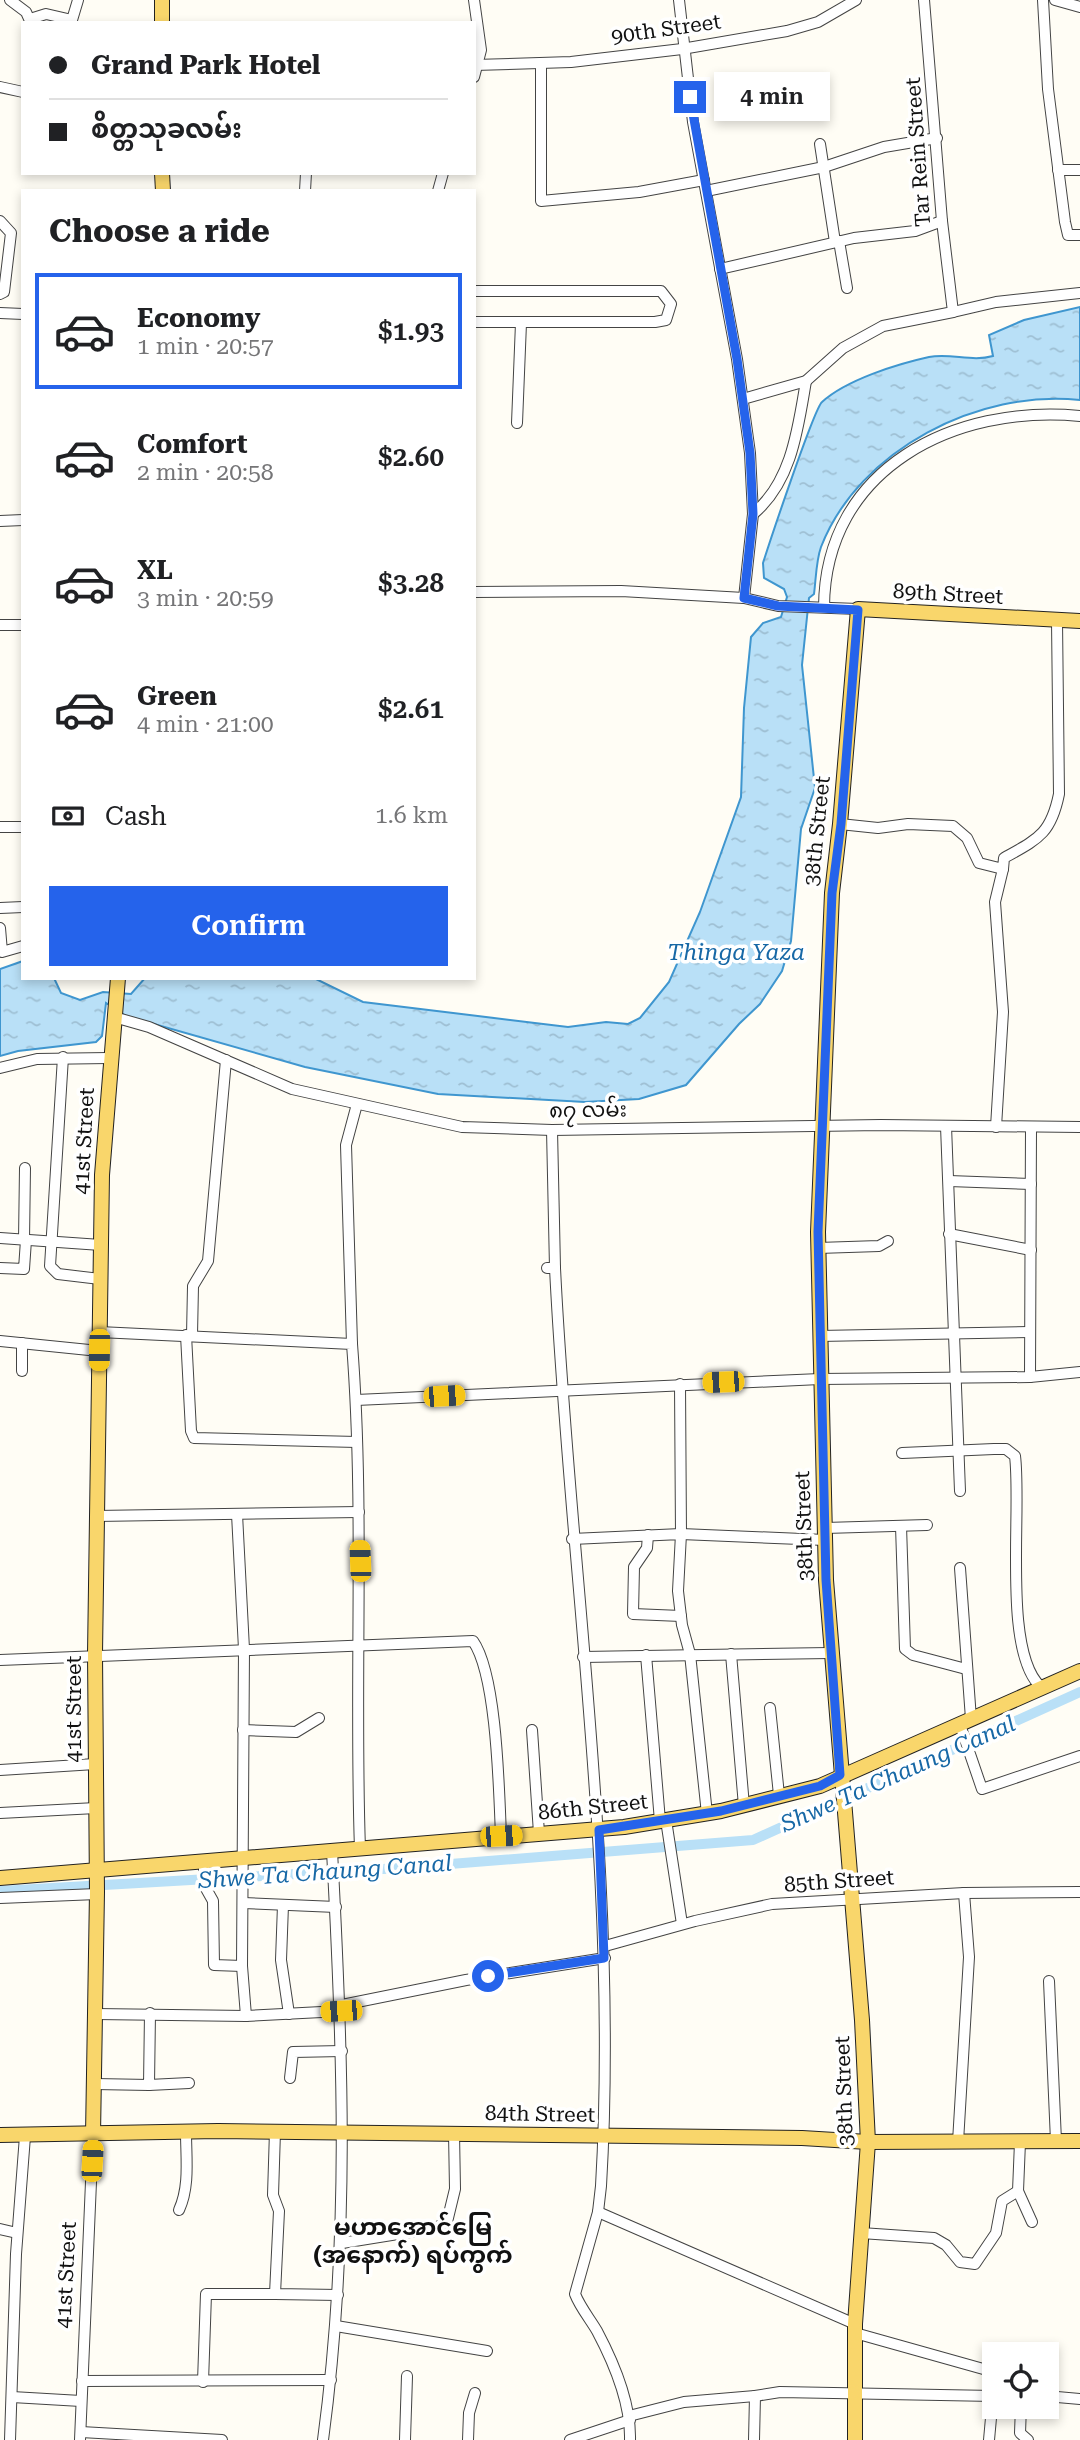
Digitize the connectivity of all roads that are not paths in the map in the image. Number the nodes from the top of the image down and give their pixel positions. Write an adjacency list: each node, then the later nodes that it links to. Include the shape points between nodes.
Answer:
1 (10, 0): 11 (street)
2 (78, 0): 13 (street)
3 (162, 0): 14 (main road)
4 (474, 0): 17 (street, via 480,32)
5 (679, 0): 15 (street)
6 (856, 0): 15 (street, 90th Street, via 805,27)
7 (924, 0): 20 (street, Tar Rein Street)
8 (1043, 0): 23 (street)
9 (1055, 0): 10 (street)
10 (1080, 7)
11 (31, 21): 12 (street, via 46,14)
12 (68, 21)
13 (71, 21)
14 (162, 21)
15 (682, 49): 16 (street, 90th Street); 25 (street)
16 (541, 64): 17 (street, 90th Street); 25 (street, via 541,201)
17 (476, 65)
18 (0, 87): 19 (street)
19 (21, 92)
20 (937, 138): 22 (street, via 884,147); 27 (street, Tar Rein Street)
21 (820, 144): 22 (street)
22 (824, 167): 25 (street); 29 (street)
23 (1058, 170): 24 (street); 28 (street, via 1068,235)
24 (1080, 170)
25 (705, 186): 30 (street)
26 (0, 221): 34 (street, via 11,233 4,292)
27 (942, 221): 29 (street, via 915,231); 35 (street, Tar Rein Street)
28 (1080, 235)
29 (837, 242): 30 (street); 31 (street)
30 (720, 270): 41 (street)
31 (847, 288)
32 (476, 290): 39 (street, via 661,291 671,304 666,320 655,322)
33 (1080, 293): 35 (street, via 996,302)
34 (0, 294)
35 (953, 312): 40 (street, via 866,334)
36 (0, 313): 37 (street)
37 (21, 314)
38 (476, 322): 39 (street)
39 (522, 323): 43 (street)
40 (806, 381): 41 (street); 44 (street, via 783,476)
41 (744, 399): 44 (street)
42 (1080, 416): 49 (street, via 997,417 936,437 893,464 856,501 833,542)
43 (517, 423)
44 (753, 514): 48 (street)
45 (21, 520): 46 (street)
46 (0, 521)
47 (476, 592): 48 (street, 89th Street, via 621,591)
48 (744, 598): 49 (street, 89th Street, via 778,606)
49 (819, 607): 50 (street, 89th Street)
50 (858, 610): 51 (main road, 89th Street); 55 (main road, 38th Street)
51 (1057, 621): 52 (main road, 89th Street); 58 (street, via 1060,777 1056,813 1044,831 1004,858)
52 (1080, 621)
53 (0, 625): 54 (street)
54 (21, 625)
55 (841, 824): 58 (street, via 953,826 967,838 979,863); 71 (main road, 38th Street, via 831,906)
56 (0, 827): 57 (street)
57 (21, 827)
58 (1003, 869): 73 (street, via 995,902 1003,1000)
59 (21, 907): 60 (street)
60 (0, 908)
61 (0, 928): 63 (street)
62 (21, 947): 63 (street)
63 (1, 953)
64 (117, 985): 65 (main road, 41st Street)
65 (115, 1016): 67 (main road, 41st Street); 68 (street, ၈၇ လမ်း)
66 (63, 1057): 67 (street); 69 (street); 84 (street)
67 (109, 1058): 85 (main road, 41st Street)
68 (226, 1060): 70 (street, ၈၇ လမ်း, via 292,1089); 93 (street, via 208,1261 194,1286)
69 (0, 1068)
70 (357, 1104): 76 (street, ၈၇ လမ်း, via 462,1127); 97 (street, via 346,1145)
71 (823, 1126): 72 (street, ၈၇ လမ်း); 76 (street, ၈၇ လမ်း); 86 (main road, 38th Street)
72 (946, 1126): 73 (street, ၈၇ လမ်း); 78 (street)
73 (996, 1127): 75 (street, ၈၇ လမ်း)
74 (1080, 1127): 75 (street, ၈၇ လမ်း)
75 (1031, 1128): 79 (street)
76 (552, 1130): 105 (street, via 551,1268)
77 (25, 1168): 82 (street)
78 (948, 1181): 79 (street); 80 (street)
79 (1031, 1184): 87 (street)
80 (949, 1234): 87 (street); 92 (street)
81 (0, 1238): 82 (street)
82 (25, 1240): 84 (street); 88 (street, via 24,1269)
83 (888, 1241): 86 (street, via 879,1246)
84 (51, 1242): 85 (street); 89 (street, via 53,1272)
85 (101, 1245): 89 (main road, 41st Street)
86 (818, 1248): 94 (main road, 38th Street)
87 (1031, 1250): 91 (street)
88 (0, 1268)
89 (100, 1279): 90 (main road, 41st Street)
90 (99, 1332): 93 (street); 98 (main road, 41st Street)
91 (1029, 1332): 92 (street); 102 (street)
92 (953, 1333): 94 (street); 101 (street)
93 (189, 1335): 97 (street); 107 (street, via 194,1438)
94 (819, 1336): 103 (main road, 38th Street)
95 (0, 1341): 96 (street)
96 (22, 1343): 98 (street); 99 (street)
97 (352, 1344): 106 (street)
98 (99, 1350): 113 (main road, 41st Street)
99 (22, 1371)
100 (1080, 1372): 102 (street)
101 (955, 1377): 102 (street); 103 (street); 108 (street)
102 (1030, 1377)
103 (820, 1379): 104 (street); 117 (main road, 38th Street)
104 (680, 1384): 105 (street); 116 (street)
105 (561, 1390): 106 (street); 119 (street)
106 (356, 1400): 107 (street)
107 (357, 1442): 111 (street)
108 (958, 1449): 109 (street); 110 (street); 133 (street, via 1006,1449 1015,1456 1019,1633 1024,1663)
109 (902, 1453)
110 (960, 1492)
111 (359, 1512): 112 (street); 122 (street)
112 (237, 1514): 113 (street); 123 (street)
113 (96, 1516): 125 (main road, 41st Street)
114 (927, 1525): 115 (street)
115 (901, 1526): 117 (street); 131 (street, via 905,1649)
116 (681, 1534): 117 (street); 118 (street); 121 (street)
117 (825, 1534): 124 (main road, 38th Street)
118 (648, 1535): 119 (street); 121 (street, via 647,1548 634,1567 633,1614)
119 (572, 1539): 129 (street)
120 (960, 1568): 131 (street)
121 (681, 1616): 126 (street)
122 (359, 1647): 123 (street); 151 (street, via 473,1640 491,1706); 152 (street)
123 (244, 1649): 125 (street); 137 (street)
124 (830, 1653): 127 (street); 142 (main road, 38th Street)
125 (94, 1654): 130 (street); 140 (main road, 41st Street)
126 (690, 1654): 127 (street); 128 (street); 147 (street)
127 (731, 1654): 144 (street)
128 (646, 1655): 129 (street); 148 (street)
129 (583, 1657): 149 (street)
130 (0, 1660)
131 (965, 1669): 136 (street)
132 (1080, 1671): 133 (main road, 86th Street)
133 (1041, 1687): 136 (main road, 86th Street)
134 (770, 1707): 143 (street)
135 (319, 1718): 137 (street, via 296,1732)
136 (965, 1726): 139 (street, via 967,1748 982,1789); 142 (main road, 86th Street)
137 (243, 1730): 154 (street)
138 (532, 1730): 150 (street)
139 (1080, 1756)
140 (95, 1764): 141 (street); 145 (main road, 41st Street)
141 (0, 1770)
142 (841, 1790): 143 (main road, 86th Street, via 820,1786); 162 (main road, 38th Street)
143 (779, 1795): 144 (main road, 86th Street)
144 (744, 1806): 147 (main road, 86th Street)
145 (96, 1808): 146 (street); 156 (main road, 41st Street)
146 (0, 1813)
147 (707, 1814): 148 (main road, 86th Street)
148 (663, 1821): 149 (main road, 86th Street); 166 (street)
149 (599, 1830): 150 (main road, 86th Street); 167 (street)
150 (539, 1833): 151 (main road, 86th Street)
151 (501, 1836): 152 (main road, 86th Street)
152 (359, 1849): 153 (main road, 86th Street)
153 (333, 1856): 154 (main road, 86th Street); 165 (street)
154 (242, 1864): 155 (main road, 86th Street); 163 (street)
155 (205, 1868): 156 (main road, 86th Street); 169 (street, via 204,1885 213,1901 214,1965)
156 (97, 1873): 157 (main road, 86th Street); 159 (main road, 41st Street)
157 (0, 1878)
158 (1080, 1892): 160 (street, 85th Street)
159 (97, 1893): 161 (street); 173 (main road, 41st Street)
160 (964, 1893): 162 (street, 85th Street); 192 (street, via 968,1957)
161 (0, 1898)
162 (853, 1899): 166 (street, 85th Street, via 772,1905); 191 (main road, 38th Street)
163 (243, 1903): 164 (street); 169 (street)
164 (283, 1905): 165 (street); 174 (street, via 281,1960)
165 (336, 1907): 171 (street)
166 (682, 1924): 167 (street, 85th Street)
167 (604, 1946): 168 (street)
168 (604, 1958): 171 (street, via 466,1980); 188 (street)
169 (242, 1966): 175 (street)
170 (1049, 1981): 189 (street)
171 (342, 2008): 174 (street); 176 (street)
172 (150, 2013): 173 (street); 175 (street); 180 (street)
173 (96, 2014): 179 (main road, 41st Street)
174 (289, 2014): 175 (street)
175 (246, 2016)
176 (342, 2051): 177 (street, via 293,2052); 183 (street)
177 (290, 2078)
178 (189, 2083): 180 (street)
179 (95, 2084): 180 (street); 185 (main road, 41st Street)
180 (149, 2085)
181 (275, 2131): 182 (main road, 84th Street); 183 (main road, 84th Street); 202 (street)
182 (186, 2132): 185 (main road, 84th Street); 195 (street, via 187,2179)
183 (344, 2132): 184 (main road, 84th Street); 201 (street)
184 (454, 2133): 188 (main road, 84th Street); 201 (street, via 455,2189 447,2222 435,2228)
185 (93, 2134): 187 (main road, 84th Street); 210 (street, 41st Street)
186 (0, 2135): 187 (main road, 84th Street)
187 (24, 2136): 199 (street)
188 (603, 2136): 191 (main road, 84th Street); 196 (street)
189 (1056, 2141): 190 (main road, 84th Street); 193 (main road, 84th Street)
190 (1080, 2141)
191 (869, 2142): 192 (main road, 84th Street); 200 (main road, 38th Street)
192 (958, 2142): 193 (main road, 84th Street)
193 (1020, 2142): 194 (street)
194 (1018, 2191): 197 (street); 200 (street, via 1002,2202 996,2233 971,2265 960,2262 934,2238)
195 (179, 2210)
196 (598, 2212): 205 (street); 220 (street, via 575,2294 601,2339)
197 (1032, 2222)
198 (0, 2229): 199 (street)
199 (17, 2233): 217 (street)
200 (861, 2233): 205 (main road, 38th Street)
201 (342, 2243): 203 (street)
202 (275, 2294): 203 (street); 211 (street, via 206,2294)
203 (338, 2295): 204 (street)
204 (336, 2326): 206 (street); 209 (street)
205 (855, 2328): 207 (street); 213 (main road, 38th Street)
206 (487, 2351)
207 (982, 2368)
208 (407, 2376): 227 (street)
209 (331, 2380): 211 (street); 226 (street)
210 (82, 2381): 211 (street); 219 (street, 41st Street)
211 (203, 2382)
212 (475, 2393): 228 (street)
213 (856, 2395): 214 (street, via 780,2392); 215 (street); 232 (main road, 38th Street)
214 (755, 2396): 220 (street, via 684,2402); 231 (street)
215 (982, 2396)
216 (1059, 2397): 218 (street)
217 (12, 2398): 219 (street); 224 (street)
218 (1080, 2399)
219 (81, 2401): 223 (street, 41st Street)
220 (630, 2418): 229 (street); 230 (street)
221 (991, 2419): 233 (street)
222 (1020, 2419): 234 (street, via 1020,2432)
223 (80, 2436): 225 (street)
224 (10, 2440)
225 (222, 2440)
226 (323, 2440)
227 (405, 2440)
228 (468, 2440)
229 (570, 2440)
230 (630, 2440)
231 (754, 2440)
232 (855, 2440)
233 (989, 2440)
234 (1028, 2440)

